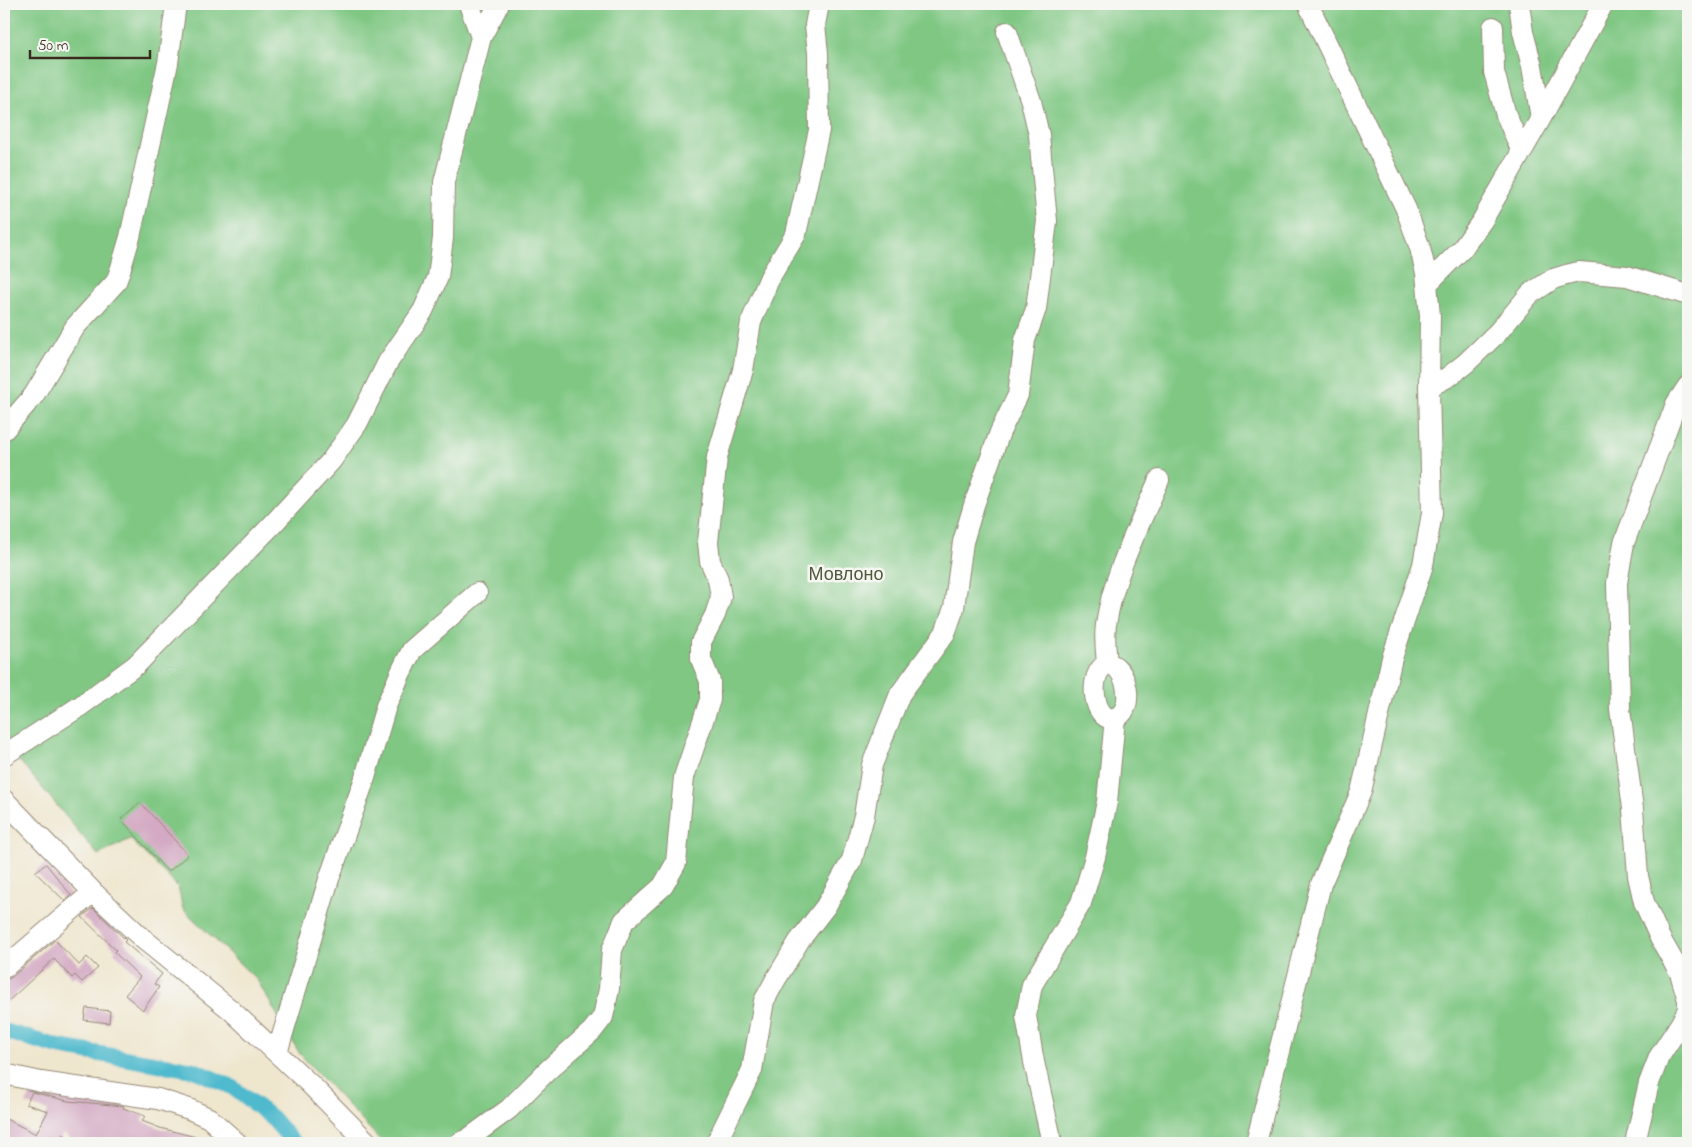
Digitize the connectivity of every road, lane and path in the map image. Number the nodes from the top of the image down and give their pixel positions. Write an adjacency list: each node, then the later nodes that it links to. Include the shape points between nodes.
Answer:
1 (176, 4): 17 (street, via 168,63 130,237 116,282 75,327 34,395)
2 (469, 4): 10 (street)
3 (499, 4): 10 (street)
4 (818, 4): 31 (street, via 815,25 819,130 796,234 770,277 751,322 743,370 717,457 708,542 721,597 700,642 701,659 710,681 710,700 684,776 676,863 663,886 624,922 612,950 603,1017 509,1109)
5 (1308, 4): 13 (street, via 1406,209 1420,248)
6 (1519, 4): 11 (street)
7 (1603, 4): 11 (street)
8 (1493, 27): 12 (street, via 1494,72 1506,115)
9 (1007, 32): 32 (street, via 1032,101 1039,135 1047,221 1036,309 1025,340 1018,395 1000,432 974,505 963,542 954,608 945,633 900,694 872,765 864,816 852,860 764,1001 752,1070)
10 (481, 37): 22 (street, via 444,182 443,238 438,277 423,311 388,362 357,424 331,461 280,517 136,665 79,707)
11 (1542, 118): 12 (street)
12 (1522, 152): 13 (street, via 1462,249)
13 (1427, 284): 15 (street)
14 (1688, 295): 15 (street, via 1627,276 1579,272 1553,279 1530,294 1466,363)
15 (1429, 386): 34 (street, via 1432,513 1423,565 1392,658 1361,792 1321,884)
16 (1688, 386): 26 (street, via 1676,404 1624,543 1617,583 1620,709 1638,876 1644,902 1680,972)
17 (4, 430)
18 (1159, 480): 20 (street, via 1119,574 1106,625)
19 (478, 593): 27 (street, via 412,650 386,706)
20 (1107, 664): 21 (street, via 1115,666 1122,675 1128,695 1124,712); 21 (street, via 1096,674 1096,697 1102,714 1106,718)
21 (1115, 718): 33 (street, via 1107,802 1095,857 1081,902 1032,985 1026,1016)
22 (4, 755)
23 (4, 800): 24 (street)
24 (93, 892): 25 (street); 27 (street)
25 (4, 968)
26 (1688, 1009): 35 (street, via 1659,1057 1649,1083)
27 (277, 1053): 30 (street)
28 (4, 1074): 29 (street, via 158,1100 189,1109 209,1118)
29 (237, 1143)
30 (368, 1143)
31 (459, 1143)
32 (716, 1143)
33 (1052, 1143)
34 (1256, 1143)
35 (1635, 1143)

